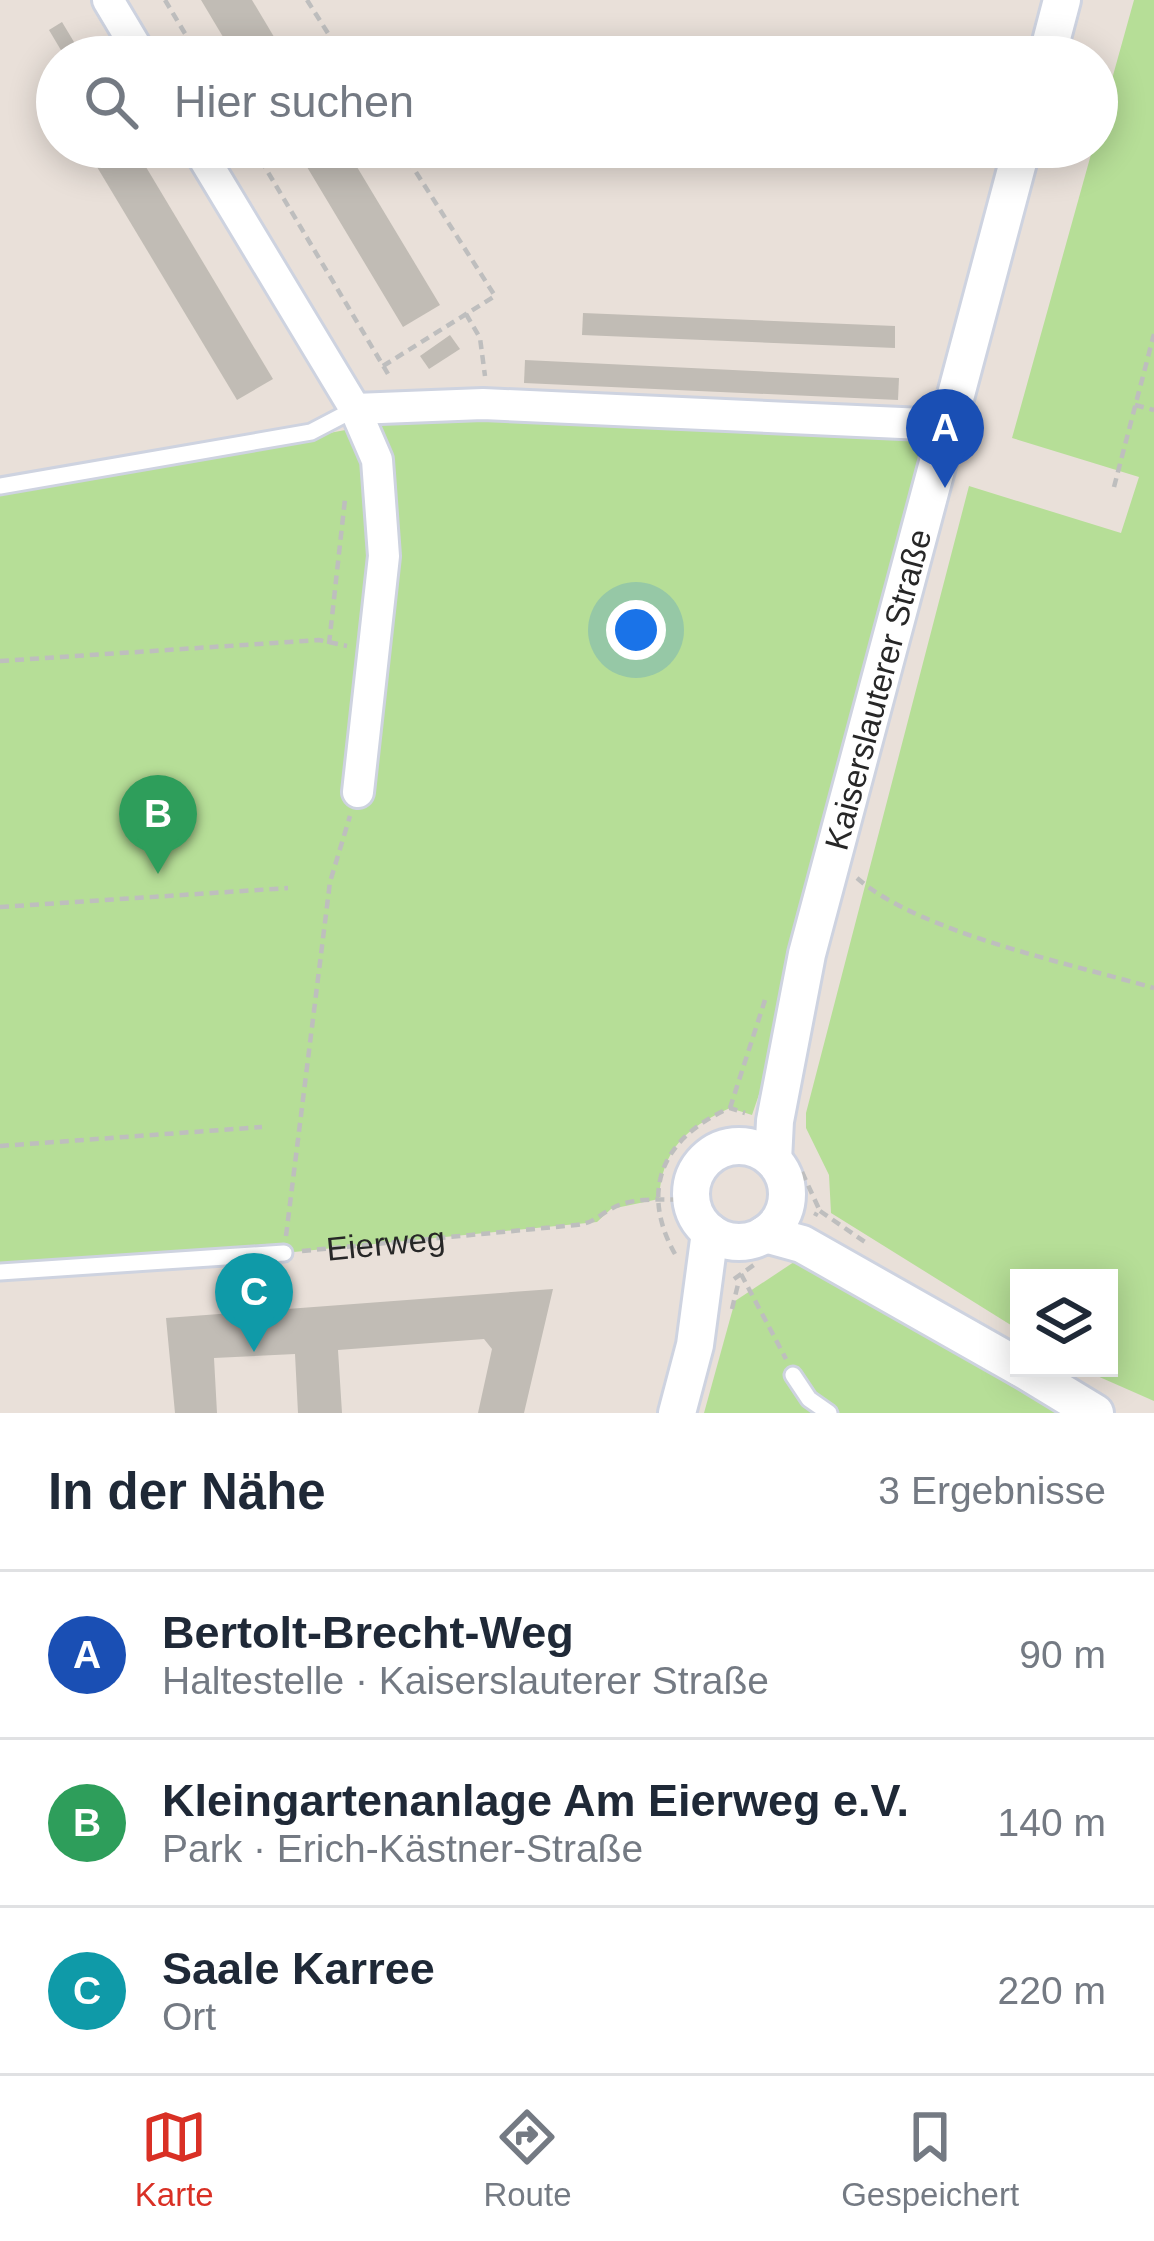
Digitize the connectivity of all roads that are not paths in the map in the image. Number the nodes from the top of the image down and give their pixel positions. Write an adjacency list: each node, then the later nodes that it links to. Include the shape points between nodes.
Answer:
1 (107, 0): 3 (street)
2 (1062, 0): 4 (street)
3 (129, 36)
4 (1052, 36)
5 (210, 168): 7 (street)
6 (1016, 168): 8 (street, Kaiserslauterer Straße)
7 (356, 410): 8 (street, via 405,403); 9 (lane, via 311,432); 10 (street, via 377,460 384,556)
8 (946, 425): 11 (street, Kaiserslauterer Straße, via 807,954)
9 (0, 487)
10 (358, 791)
11 (770, 1155): 12 (street); 14 (street, via 724,1148 675,1200)
12 (799, 1212): 14 (street); 16 (street)
13 (284, 1253): 15 (lane, Eierweg)
14 (739, 1255): 16 (street, via 802,1244); 17 (street); 17 (street)
15 (0, 1273)
16 (935, 1315): 18 (street)
17 (694, 1346): 21 (street)
18 (1010, 1361)
19 (793, 1375): 22 (lane)
20 (1036, 1377): 23 (street)
21 (677, 1413)
22 (829, 1413)
23 (1095, 1413)

